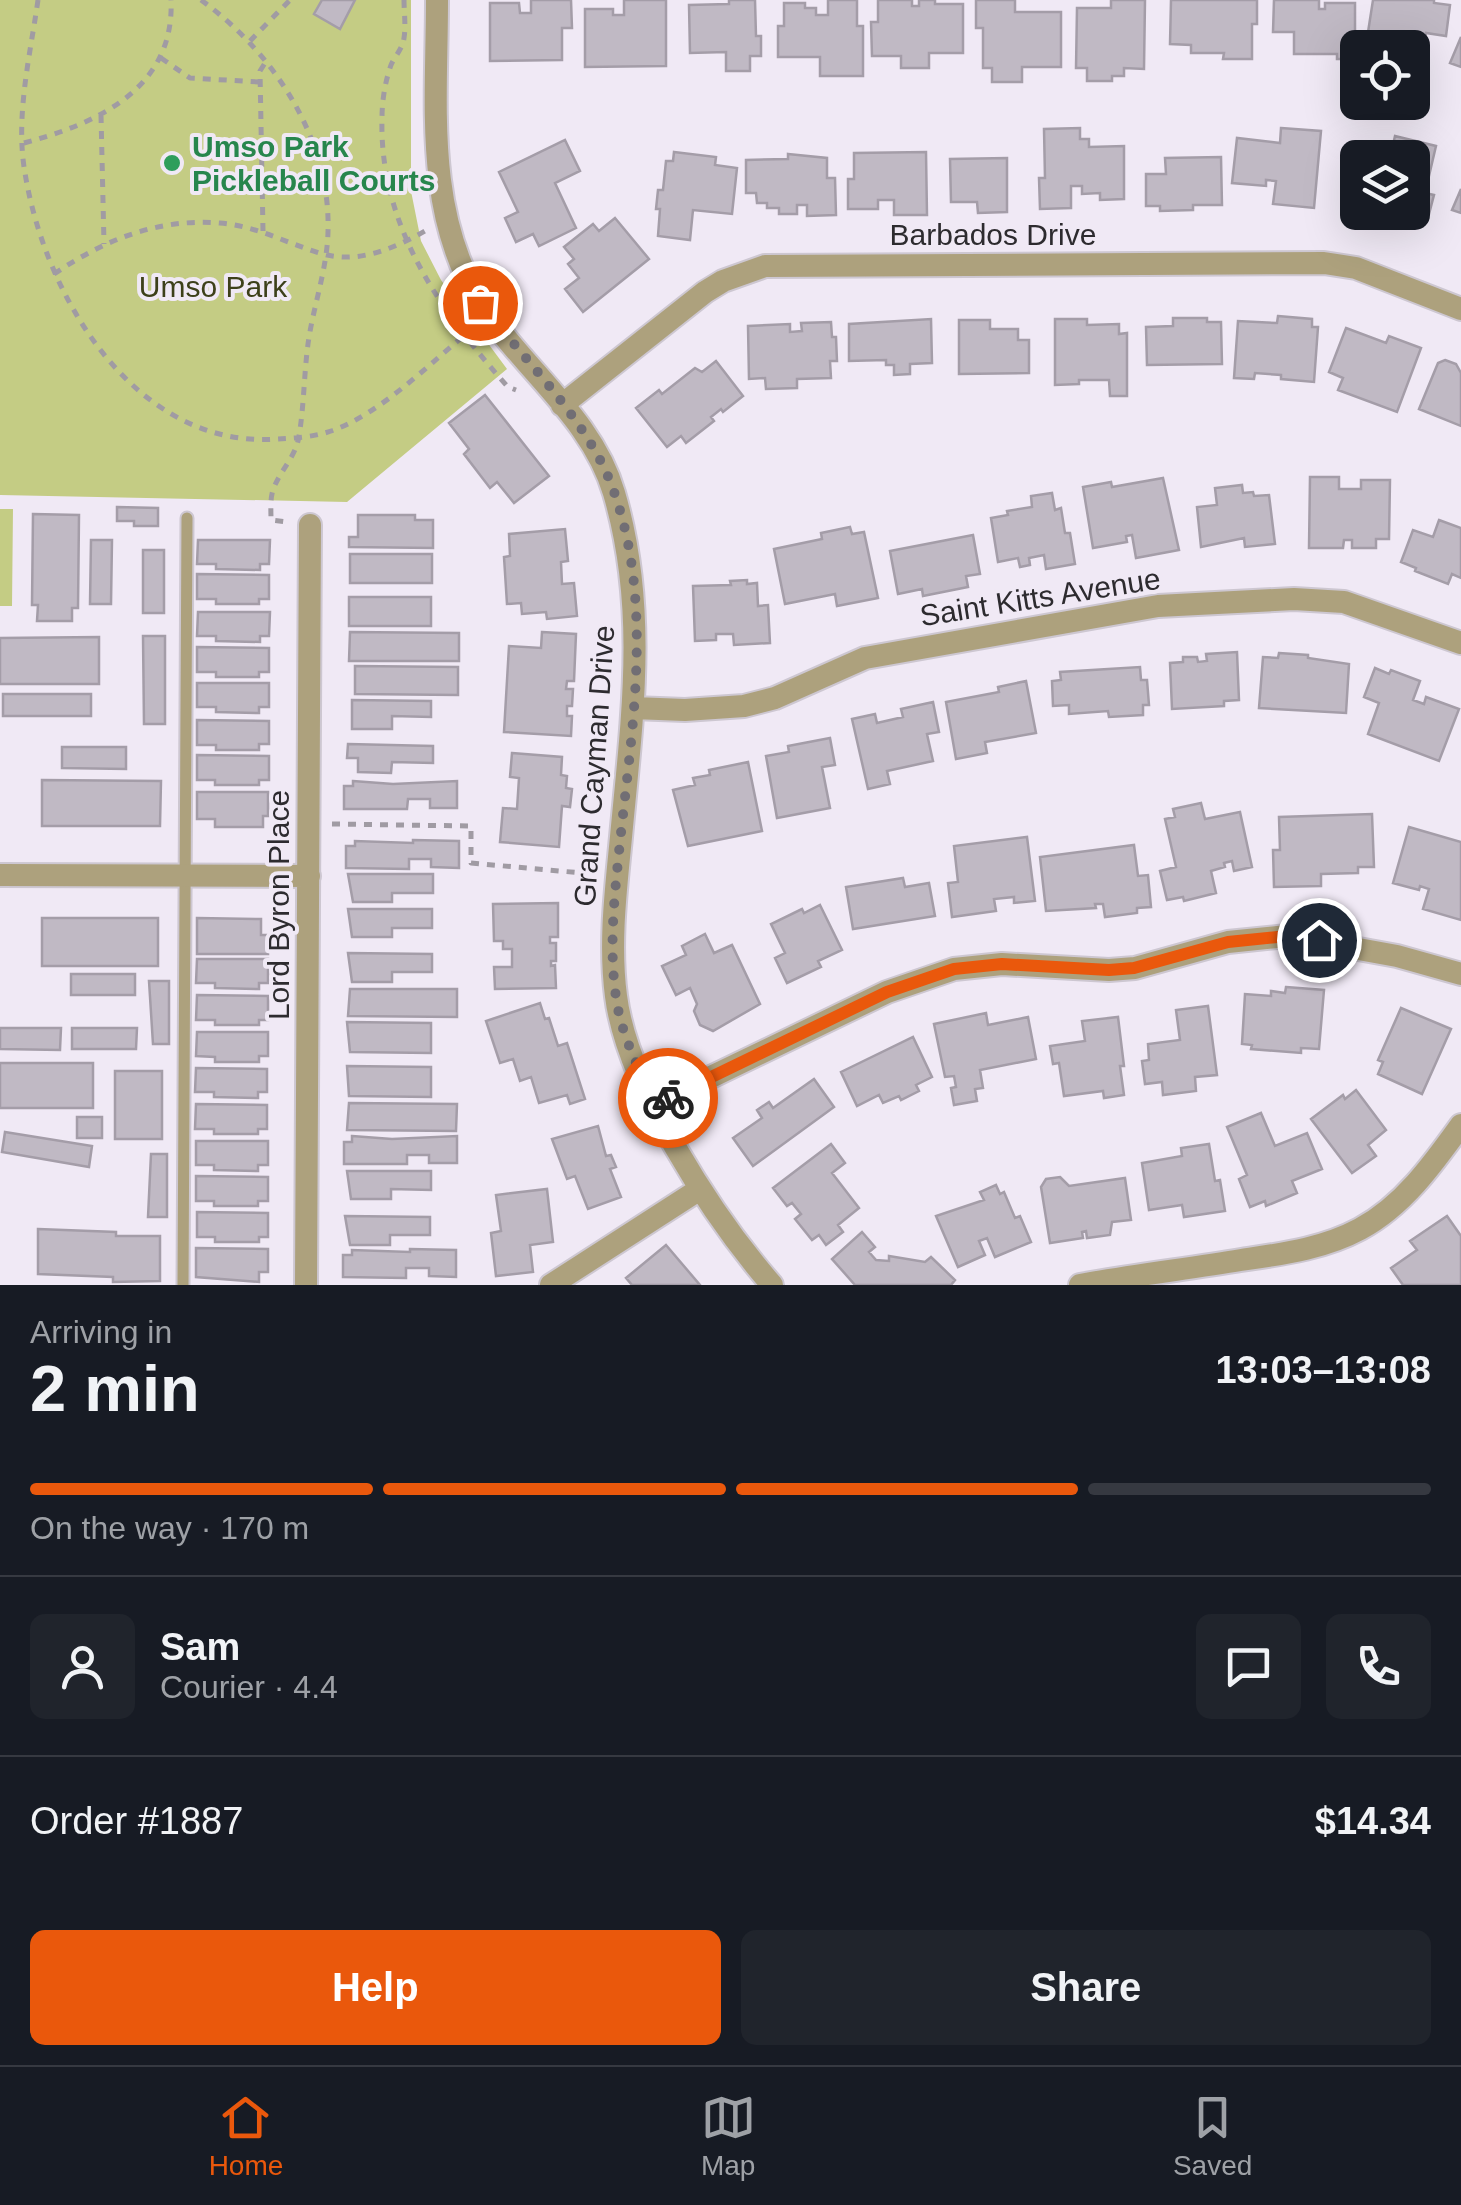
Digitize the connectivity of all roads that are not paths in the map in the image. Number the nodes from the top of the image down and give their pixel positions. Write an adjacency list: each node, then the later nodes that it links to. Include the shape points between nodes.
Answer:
1 (436, 0): 3 (street, Grand Cayman Drive, via 436,150 445,219 458,260 489,314)
2 (1461, 309): 3 (street, Barbados Drive, via 1356,268 1324,264 765,266 705,292)
3 (562, 404): 7 (street, Grand Cayman Drive, via 613,489 634,594)
4 (187, 518): 9 (lane)
5 (310, 526): 10 (street, Lord Byron Place)
6 (1461, 643): 7 (street, Saint Kitts Avenue, via 1344,602 1158,606 865,658 744,706)
7 (633, 708): 12 (street, Grand Cayman Drive, via 613,940 616,996)
8 (0, 875): 9 (street)
9 (184, 875): 10 (street); 15 (lane)
10 (309, 876): 16 (street, Lord Byron Place)
11 (1461, 974): 12 (street, via 1287,936 1228,942 1134,968 954,969 887,992)
12 (655, 1104): 14 (street, Grand Cayman Drive)
13 (1461, 1125): 19 (street, via 1396,1203 1340,1238 1298,1251)
14 (700, 1189): 17 (street); 18 (street, Grand Cayman Drive)
15 (183, 1285)
16 (306, 1285)
17 (551, 1285)
18 (772, 1285)
19 (1080, 1285)

